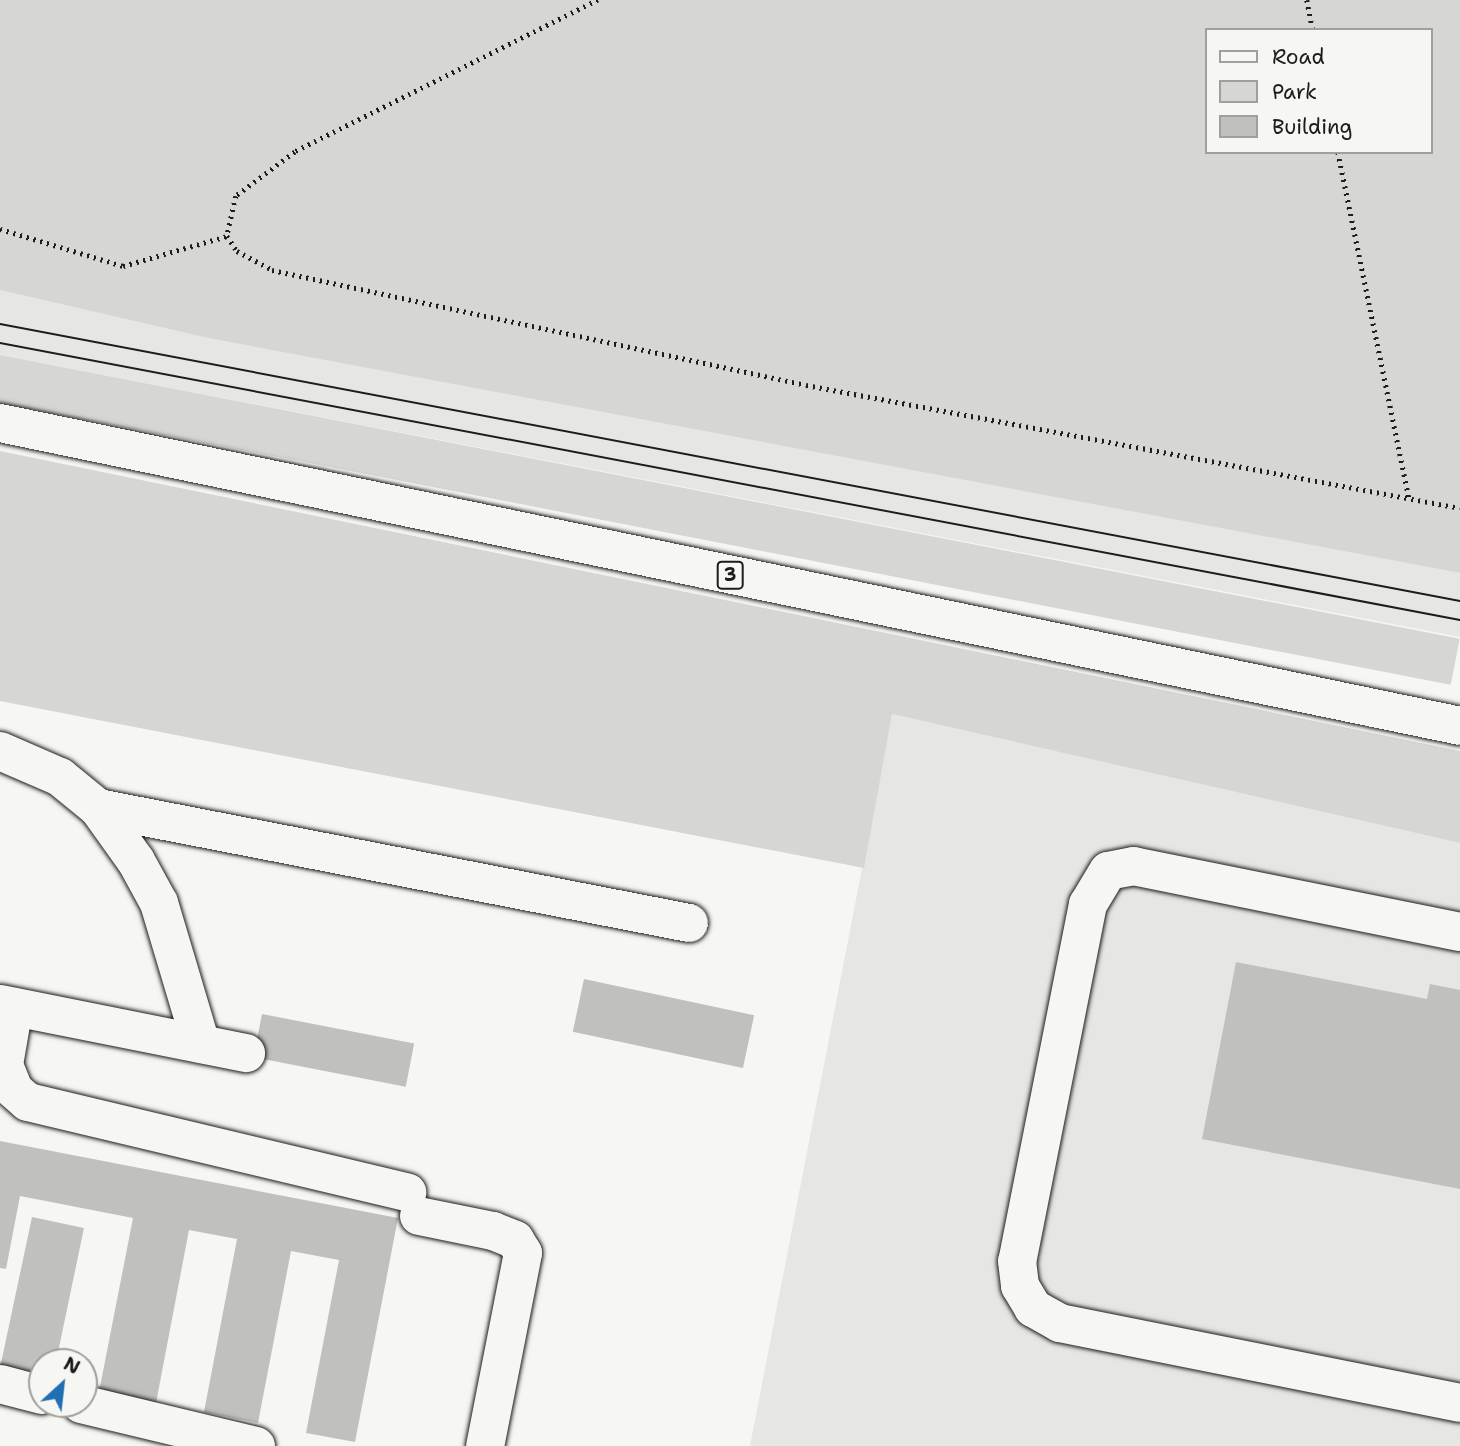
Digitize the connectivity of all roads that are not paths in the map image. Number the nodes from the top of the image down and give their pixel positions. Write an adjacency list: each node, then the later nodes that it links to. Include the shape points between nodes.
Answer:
1 (0, 423): 2 (main road, 3)
2 (1460, 726)
3 (0, 751): 4 (main road, via 60,777)
4 (98, 808): 5 (main road); 8 (main road, via 159,903)
5 (689, 923)
6 (1460, 932): 12 (main road, via 1134,866 1108,871 1088,904 1017,1261 1020,1286 1033,1308 1060,1323)
7 (7, 1005): 8 (main road); 15 (main road, via 4,1065 14,1090 28,1102 413,1204 515,1240 523,1253 524,1272)
8 (201, 1044): 9 (main road)
9 (246, 1053)
10 (0, 1384): 11 (main road)
11 (28, 1391)
12 (1460, 1403)
13 (98, 1408): 14 (main road)
14 (242, 1444)
15 (485, 1446)

